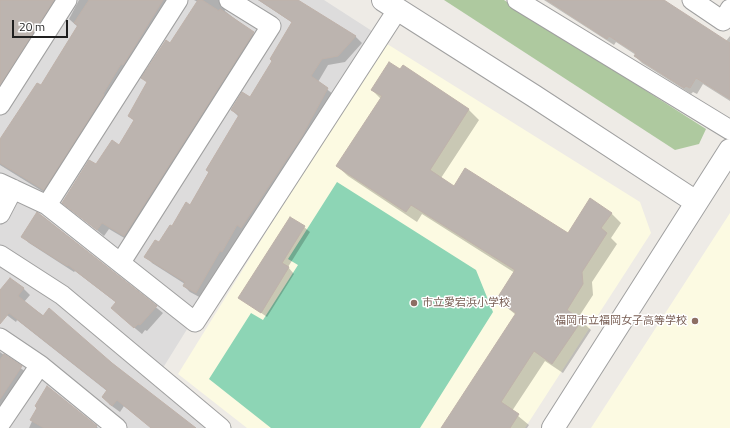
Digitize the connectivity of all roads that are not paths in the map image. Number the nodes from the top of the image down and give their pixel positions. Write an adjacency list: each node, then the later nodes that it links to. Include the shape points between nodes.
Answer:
1 (67, 0): 8 (street)
2 (178, 0): 13 (street)
3 (229, 0): 16 (street, via 271,26)
4 (517, 0): 9 (street)
5 (692, 0): 7 (street, via 723,21)
6 (390, 5): 12 (street); 16 (street, via 195,322)
7 (730, 9)
8 (0, 105)
9 (730, 130)
10 (730, 150): 12 (street)
11 (6, 186): 13 (street); 14 (street)
12 (696, 202): 22 (street)
13 (47, 205): 16 (street)
14 (0, 214)
15 (0, 255): 21 (street, via 62,295)
16 (120, 262)
17 (0, 338): 18 (street)
18 (40, 365): 19 (street); 20 (street)
19 (0, 424)
20 (112, 426)
21 (221, 428)
22 (553, 428)

